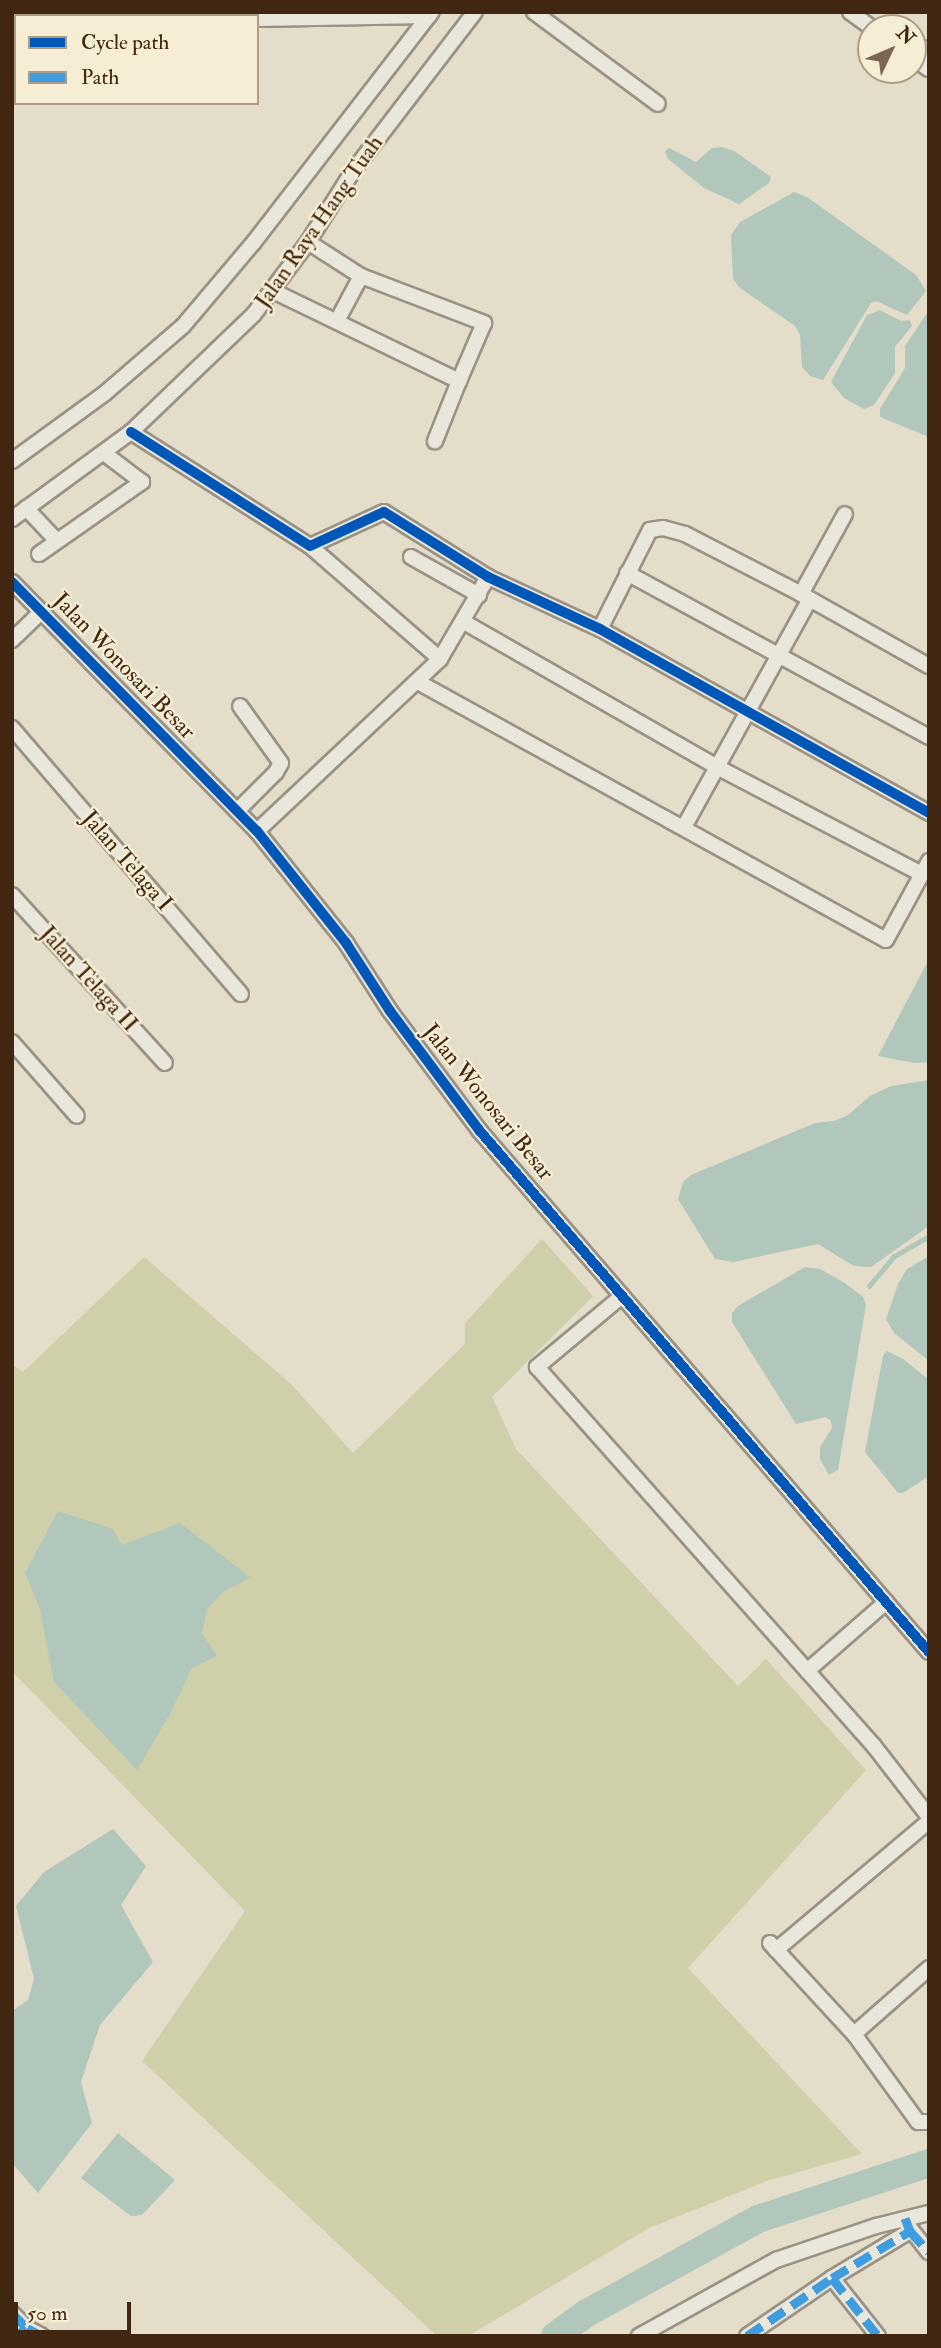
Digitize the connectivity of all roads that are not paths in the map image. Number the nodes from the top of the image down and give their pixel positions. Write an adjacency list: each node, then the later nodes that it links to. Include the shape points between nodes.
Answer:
1 (474, 12): 6 (street, Jalan Raya Hang Tuah, via 353,171)
2 (534, 12): 5 (street)
3 (430, 14): 4 (street); 14 (street, Jalan Raya Hang Tuah, via 254,242 183,326 104,394)
4 (259, 19)
5 (658, 104)
6 (308, 242): 7 (street); 8 (street, Jalan Raya Hang Tuah)
7 (360, 276): 9 (street); 10 (street, via 484,323)
8 (273, 291): 9 (street); 11 (street, Jalan Raya Hang Tuah)
9 (337, 321): 10 (street)
10 (459, 381): 12 (street)
11 (131, 432): 13 (street, Jalan Raya Hang Tuah); 19 (street)
12 (435, 441)
13 (104, 453): 15 (street, Jalan Raya Hang Tuah); 18 (street, via 142,482)
14 (12, 461)
15 (26, 508): 17 (street, Jalan Raya Hang Tuah); 18 (street)
16 (845, 514): 26 (street)
17 (12, 519)
18 (57, 541): 20 (street)
19 (310, 546): 23 (street, via 384,512); 32 (street)
20 (39, 554)
21 (411, 557): 25 (street)
22 (627, 573): 26 (street, via 650,530 663,528 685,534); 29 (street); 31 (street)
23 (488, 576): 25 (street); 29 (street)
24 (12, 582): 27 (street, Jalan Wonosari Besar)
25 (478, 594): 28 (street)
26 (805, 596): 31 (street); 33 (street)
27 (41, 612): 30 (street); 40 (street, Jalan Wonosari Besar)
28 (464, 622): 32 (street); 39 (street)
29 (600, 629): 36 (street)
30 (12, 640)
31 (779, 656): 36 (street); 38 (street)
32 (440, 659): 34 (street)
33 (929, 666)
34 (418, 682): 42 (street); 43 (street)
35 (240, 706): 40 (street, via 281,763)
36 (747, 711): 39 (street); 41 (street)
37 (12, 728): 46 (street, Jalan Telaga I)
38 (929, 737)
39 (716, 767): 42 (street); 44 (street)
40 (237, 811): 43 (street, Jalan Wonosari Besar)
41 (929, 813)
42 (684, 827): 44 (street, via 886,940)
43 (257, 831): 50 (street, Jalan Wonosari Besar, via 346,943 390,1011 480,1130)
44 (925, 868)
45 (12, 895): 48 (street, Jalan Telaga II)
46 (241, 994)
47 (12, 1042): 49 (street)
48 (165, 1063)
49 (77, 1116)
50 (622, 1296): 51 (street, Jalan Wonosari Besar); 53 (street, via 537,1367)
51 (887, 1602): 52 (street, Jalan Wonosari Besar); 53 (street)
52 (928, 1651)
53 (807, 1671): 54 (street, via 874,1746)
54 (929, 1819): 56 (street, via 773,1947)
55 (928, 1972): 56 (street)
56 (854, 2035): 57 (street, via 918,2122)
57 (929, 2122)
58 (929, 2213): 59 (street)
59 (907, 2225): 60 (street); 61 (street); 64 (street, via 776,2260)
60 (929, 2252)
61 (832, 2278): 65 (street); 66 (street)
62 (12, 2313): 63 (street)
63 (30, 2332)
64 (639, 2336)
65 (747, 2336)
66 (878, 2336)

